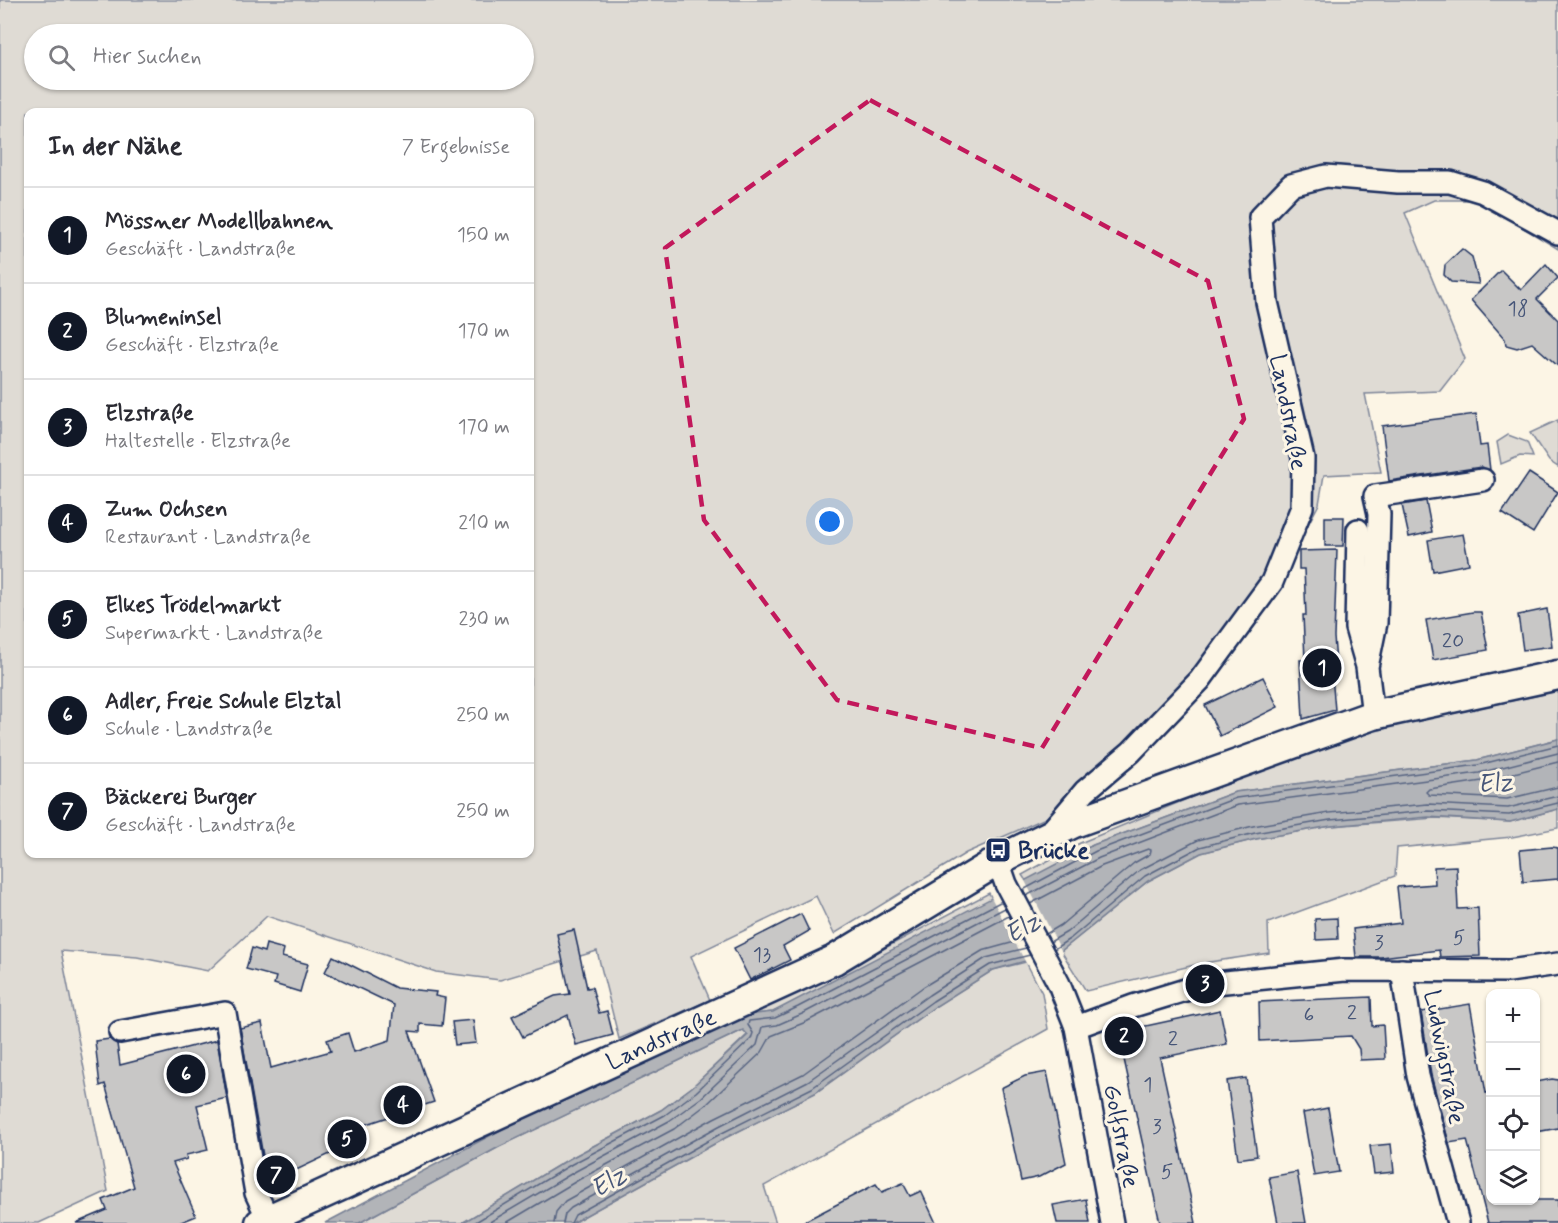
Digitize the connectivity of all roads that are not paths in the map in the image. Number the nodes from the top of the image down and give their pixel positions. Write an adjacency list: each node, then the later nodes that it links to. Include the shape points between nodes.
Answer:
1 (1558, 233): 7 (street, Landstraße, via 1483,192 1450,182 1326,176 1291,185 1260,217 1267,302 1303,458 1302,507 1272,582 1200,680 1131,752 1085,791)
2 (1483, 480): 4 (street, via 1375,495 1379,514 1376,623)
3 (1358, 530): 4 (street, via 1356,628)
4 (1367, 667): 6 (street)
5 (1558, 675): 6 (street, Landstraße)
6 (1373, 715): 7 (street, Landstraße, via 1074,823)
7 (1044, 839): 8 (street, Landstraße)
8 (1002, 872): 11 (street, Golfstraße, via 1059,984); 13 (street, Landstraße, via 834,960)
9 (1558, 964): 10 (street, via 1509,971)
10 (1402, 970): 11 (street, via 1345,970 1205,984); 15 (street, Ludwigstraße, via 1418,1076)
11 (1076, 1027): 14 (street, Golfstraße)
12 (120, 1032): 13 (street, Landstraße, via 225,1013)
13 (264, 1221)
14 (1112, 1223)
15 (1458, 1223)

